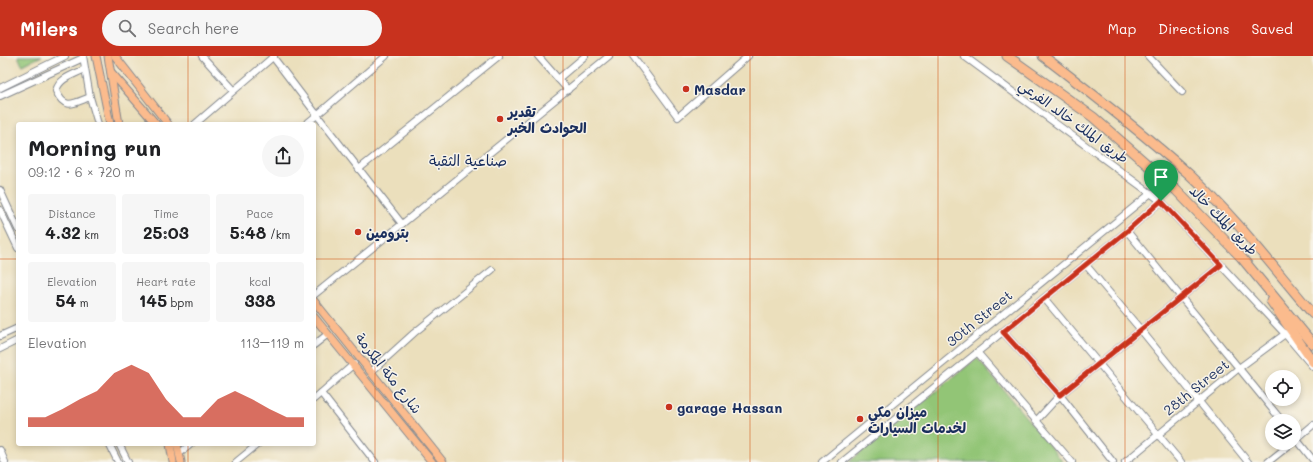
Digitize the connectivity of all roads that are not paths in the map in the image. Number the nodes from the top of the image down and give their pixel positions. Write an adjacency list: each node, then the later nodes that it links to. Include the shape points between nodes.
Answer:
1 (65, 56): 22 (street)
2 (96, 56): 32 (main road)
3 (108, 56): 20 (main road)
4 (115, 56): 35 (main road)
5 (202, 56): 24 (street)
6 (386, 56): 30 (street)
7 (499, 56): 38 (street)
8 (538, 56): 21 (street)
9 (585, 56): 21 (street)
10 (609, 56): 25 (street)
11 (633, 56): 12 (street, via 678,117)
12 (748, 56)
13 (964, 56): 40 (street, طريق الملك خالد الفرعي)
14 (1008, 56): 47 (highway, طريق الملك خالد, via 1093,117 1174,189)
15 (1043, 56): 55 (highway, طريق الملك خالد, via 1104,102 1190,176 1238,224)
16 (1148, 56): 26 (street)
17 (83, 57): 19 (street); 27 (street)
18 (273, 57): 24 (street); 30 (street)
19 (85, 69): 29 (street); 29 (street, via 62,80 56,91 64,103 69,105)
20 (111, 72): 23 (main road); 28 (main road)
21 (558, 79): 25 (street)
22 (0, 88)
23 (126, 89): 28 (main road, via 119,91); 34 (main road)
24 (233, 90): 36 (street)
25 (568, 90): 43 (street)
26 (1182, 92)
27 (0, 96)
28 (115, 96): 33 (main road)
29 (90, 97): 31 (street)
30 (317, 115): 37 (street); 38 (street)
31 (97, 122)
32 (110, 122)
33 (119, 122)
34 (154, 122)
35 (166, 122)
36 (197, 122)
37 (308, 122)
38 (359, 169): 43 (street)
39 (0, 190): 44 (street)
40 (1151, 193): 41 (street, طريق الملك خالد الفرعي); 103 (street, 30th Street)
41 (1161, 201): 45 (street, 30th Street); 49 (street, طريق الملك خالد الفرعي)
42 (0, 210): 46 (street)
43 (402, 224): 51 (street)
44 (16, 225)
45 (1127, 231): 48 (street, 30th Street); 53 (street)
46 (16, 244)
47 (1241, 257): 65 (highway, طريق الملك خالد); 68 (highway)
48 (1085, 264): 52 (street, 30th Street); 58 (street)
49 (1221, 265): 53 (street); 61 (street, طريق الملك خالد الفرعي)
50 (492, 270): 73 (street, via 414,333)
51 (316, 293)
52 (1044, 298): 59 (street, 30th Street); 70 (street)
53 (1181, 298): 58 (street); 71 (street)
54 (316, 303): 73 (main road, شارع مكة المكرمة)
55 (1313, 314)
56 (316, 319): 60 (main road, شارع مكة المكرمة)
57 (16, 329): 62 (street)
58 (1141, 330): 70 (street); 77 (street)
59 (1003, 332): 67 (street, 30th Street); 75 (street)
60 (328, 334): 64 (street); 69 (main road, شارع مكة المكرمة)
61 (1285, 334): 71 (street, 28th Street); 72 (street, طريق الملك خالد الفرعي)
62 (0, 336)
63 (16, 341): 66 (street)
64 (316, 343)
65 (1313, 344)
66 (0, 349)
67 (977, 352): 79 (street); 104 (street, 30th Street)
68 (1313, 362)
69 (354, 364): 74 (street); 101 (main road, شارع مكة المكرمة)
70 (1100, 364): 75 (street); 81 (street)
71 (1239, 368): 77 (street, 28th Street); 78 (street)
72 (1313, 368)
73 (372, 371): 102 (main road, شارع مكة المكرمة)
74 (321, 393): 76 (street); 100 (street)
75 (1060, 395): 79 (street); 106 (street)
76 (316, 397)
77 (1198, 401): 81 (street, 28th Street); 109 (street)
78 (1276, 414)
79 (1037, 420): 105 (street)
80 (1313, 425): 82 (street)
81 (1158, 433): 107 (street, 28th Street); 108 (street)
82 (1301, 434)
83 (110, 446): 95 (street)
84 (120, 446): 96 (street)
85 (170, 446): 97 (main road)
86 (177, 446): 92 (main road)
87 (189, 446): 92 (street)
88 (256, 446): 99 (street)
89 (1301, 447): 93 (street)
90 (0, 450): 94 (street)
91 (1282, 450): 110 (street)
92 (179, 454): 98 (main road)
93 (1313, 460)
94 (5, 462)
95 (118, 462)
96 (128, 462)
97 (173, 462)
98 (181, 462)
99 (236, 462)
100 (375, 462)
101 (432, 462)
102 (443, 462)
103 (822, 462)
104 (842, 462)
105 (1072, 462)
106 (1113, 462)
107 (1125, 462)
108 (1181, 462)
109 (1248, 462)
110 (1268, 462)

